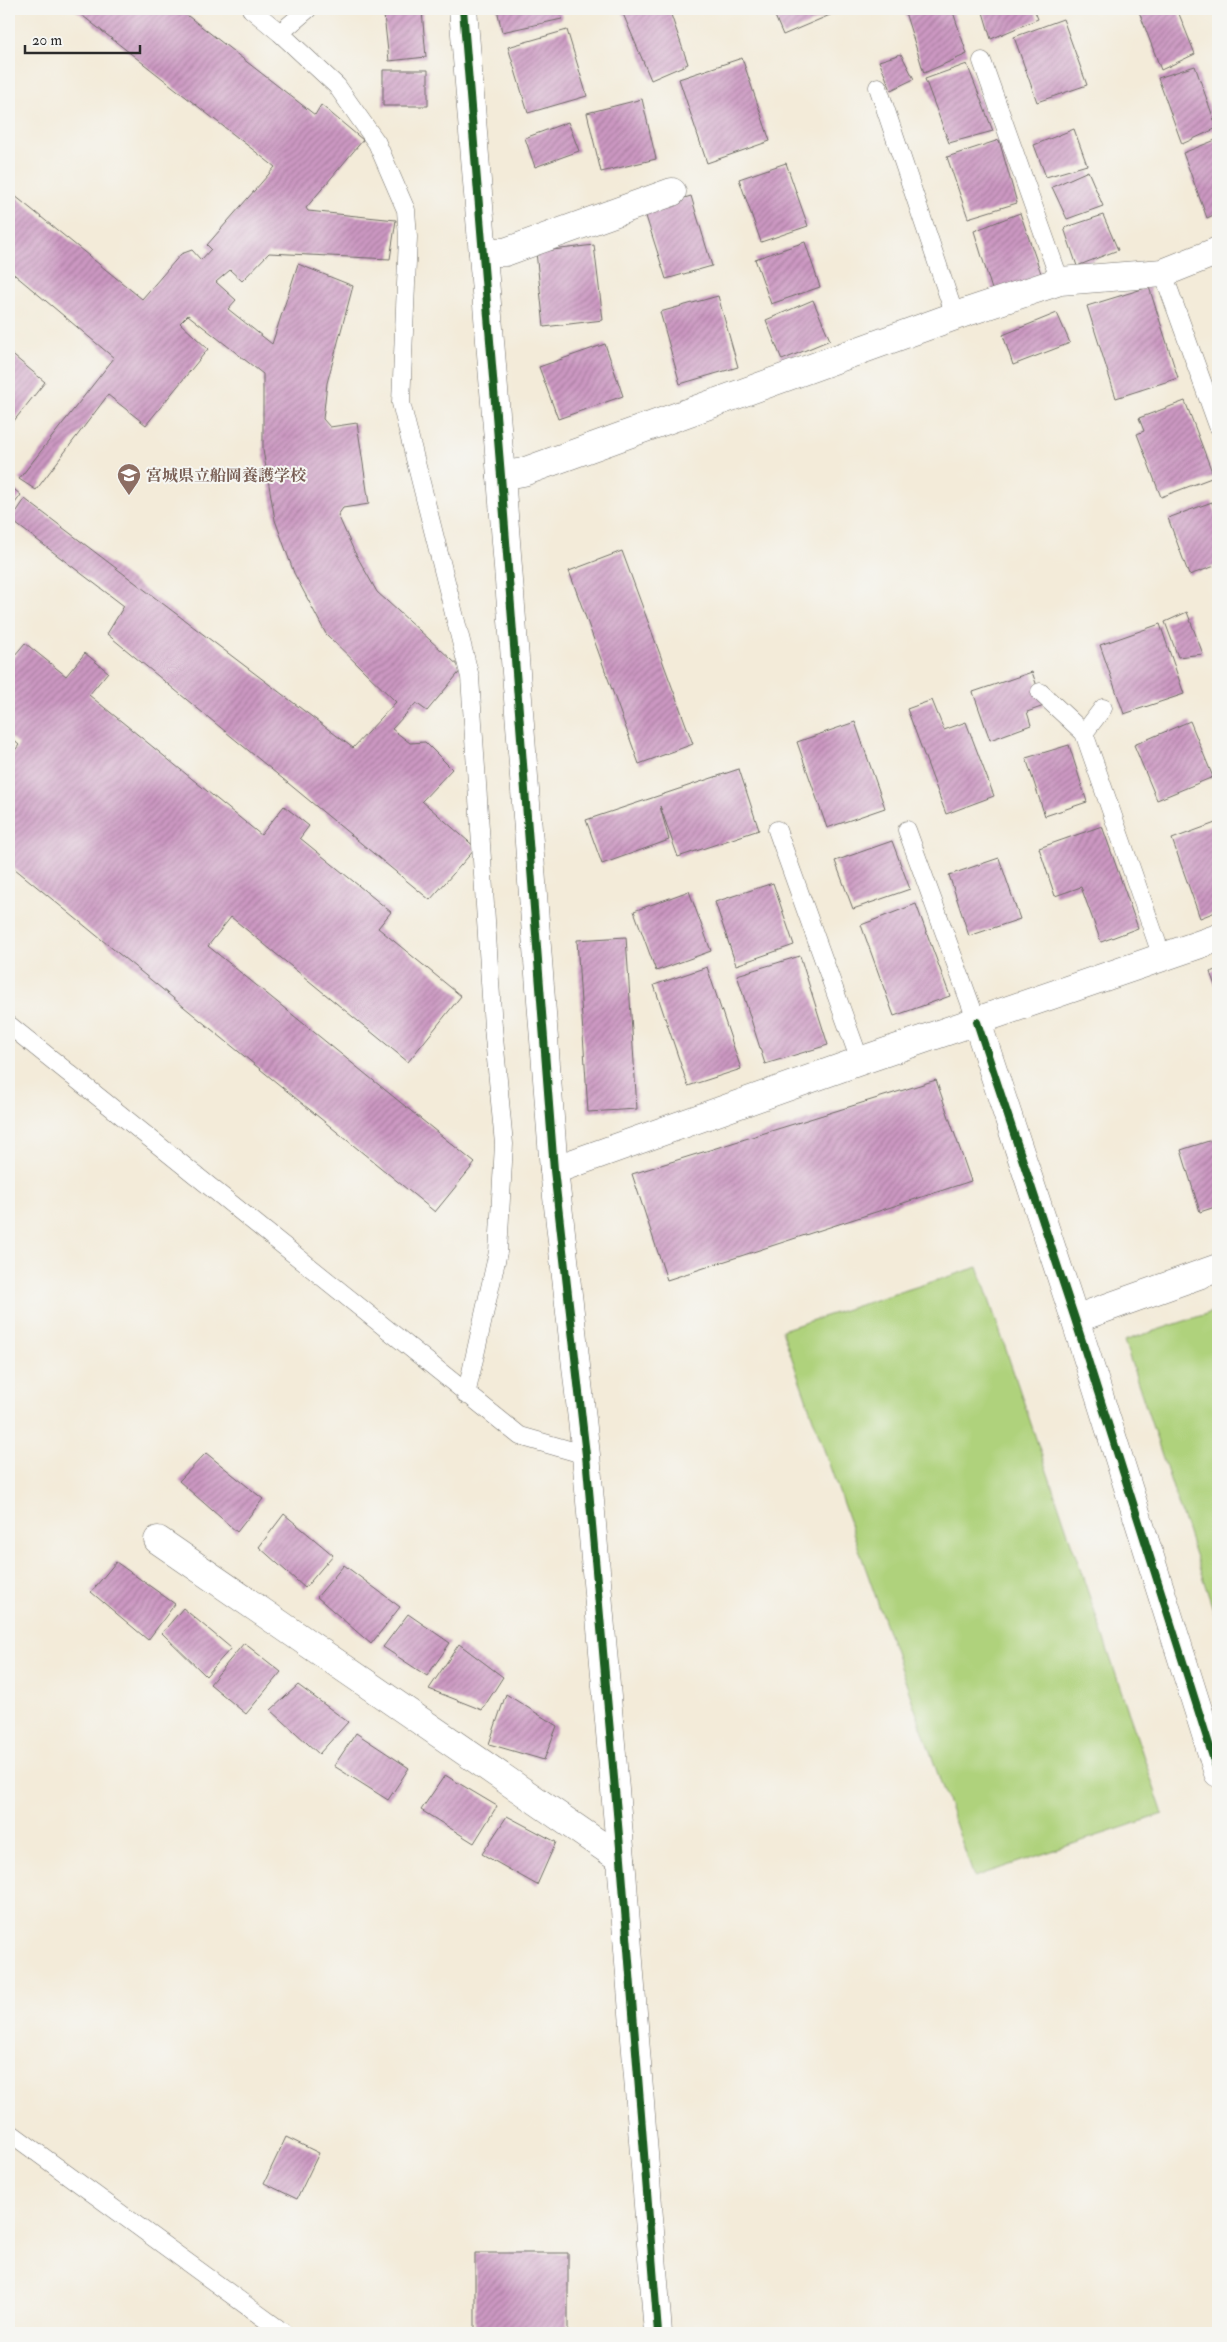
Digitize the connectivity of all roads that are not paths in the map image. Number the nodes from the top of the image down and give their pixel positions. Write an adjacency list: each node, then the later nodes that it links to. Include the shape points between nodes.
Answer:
1 (250, 9): 4 (lane)
2 (308, 9): 4 (lane)
3 (463, 9): 9 (street)
4 (280, 33): 28 (lane, via 338,86 377,143 406,210 408,237 401,403 470,677 504,1144 498,1252)
5 (982, 62): 11 (lane)
6 (878, 87): 12 (lane)
7 (672, 192): 9 (street, via 505,252)
8 (1218, 251): 10 (street)
9 (483, 252): 14 (street)
10 (1163, 273): 11 (street); 13 (lane)
11 (1060, 281): 12 (street)
12 (955, 316): 14 (street, via 523,472)
13 (1218, 426)
14 (502, 476): 25 (street)
15 (1040, 692): 17 (lane)
16 (1103, 708): 17 (lane)
17 (1084, 733): 21 (lane)
18 (776, 830): 24 (lane)
19 (907, 830): 22 (lane)
20 (1218, 938): 21 (street)
21 (1162, 957): 22 (street)
22 (977, 1022): 24 (street); 27 (street)
23 (9, 1025): 28 (lane)
24 (860, 1061): 25 (street)
25 (554, 1170): 29 (street)
26 (1218, 1268): 27 (street)
27 (1075, 1318): 31 (street)
28 (466, 1395): 29 (lane, via 520,1436)
29 (586, 1455): 32 (street)
30 (158, 1540): 32 (street)
31 (1218, 1773)
32 (621, 1859): 35 (street)
33 (9, 2132): 34 (lane)
34 (284, 2333)
35 (658, 2333)

